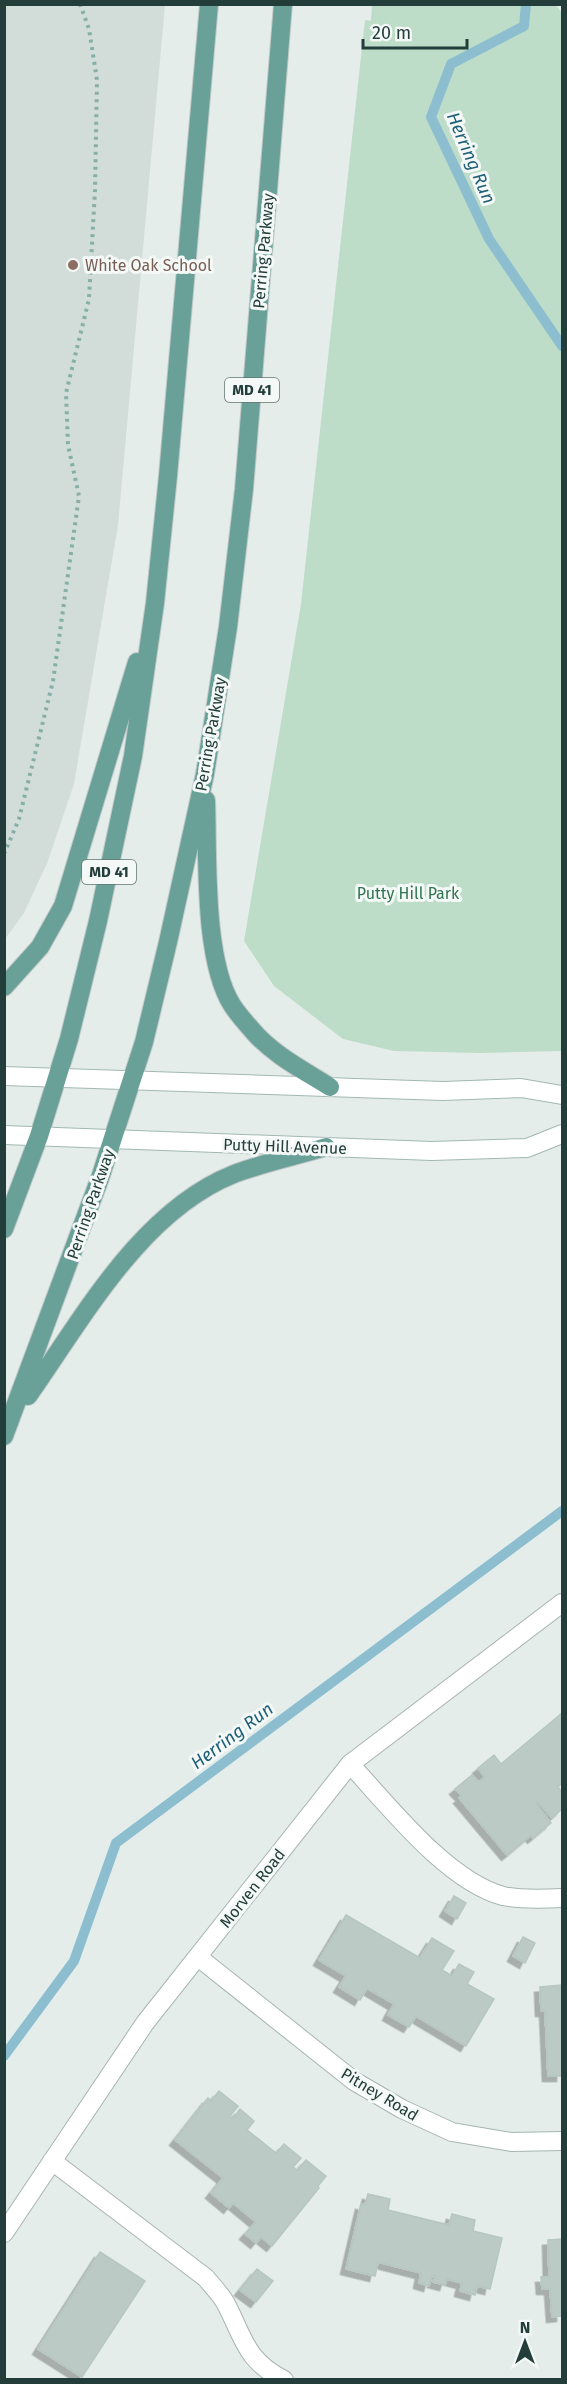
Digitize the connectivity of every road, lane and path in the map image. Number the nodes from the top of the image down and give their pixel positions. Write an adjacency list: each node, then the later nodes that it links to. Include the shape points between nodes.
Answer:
1 (80, 4): 6 (path, via 89,29 97,80 89,299 66,393 68,445 79,496 53,681 20,819)
2 (208, 4): 4 (main road, MD 41)
3 (283, 4): 5 (main road, Perring Parkway / MD 41, via 244,489)
4 (156, 603): 7 (main road, via 63,906 40,947); 9 (main road, MD 41, via 131,767 98,921)
5 (205, 774): 10 (main road, Perring Parkway / MD 41); 11 (main road, via 212,938 220,978 231,1004 253,1032 284,1058)
6 (4, 855)
7 (4, 987)
8 (4, 1076): 9 (street)
9 (58, 1078): 10 (street); 15 (main road, MD 41)
10 (132, 1080): 11 (street); 16 (main road, Perring Parkway / MD 41)
11 (330, 1087): 12 (street, via 443,1091 521,1088)
12 (562, 1095)
13 (562, 1134): 17 (street, Putty Hill Avenue, via 527,1148 495,1150)
14 (4, 1135): 15 (street, Putty Hill Avenue)
15 (39, 1136): 16 (street, Putty Hill Avenue); 18 (main road, MD 41)
16 (112, 1139): 17 (street, Putty Hill Avenue); 19 (main road, Perring Parkway / MD 41)
17 (326, 1147): 19 (main road, via 233,1175 193,1196 156,1225 119,1266)
18 (4, 1229)
19 (13, 1417): 20 (main road, Perring Parkway / MD 41)
20 (4, 1436)
21 (562, 1603): 22 (street, Morven Road)
22 (350, 1764): 23 (street, via 433,1852 474,1884 503,1896); 24 (street, Morven Road)
23 (562, 1898)
24 (198, 1957): 25 (street, Pitney Road, via 354,2081 402,2109 452,2132 511,2142); 26 (street, Morven Road, via 145,2023)
25 (562, 2141)
26 (52, 2161): 27 (street, Morven Road); 28 (street, via 206,2278 225,2303 247,2350 267,2370)
27 (4, 2233)
28 (284, 2379)

